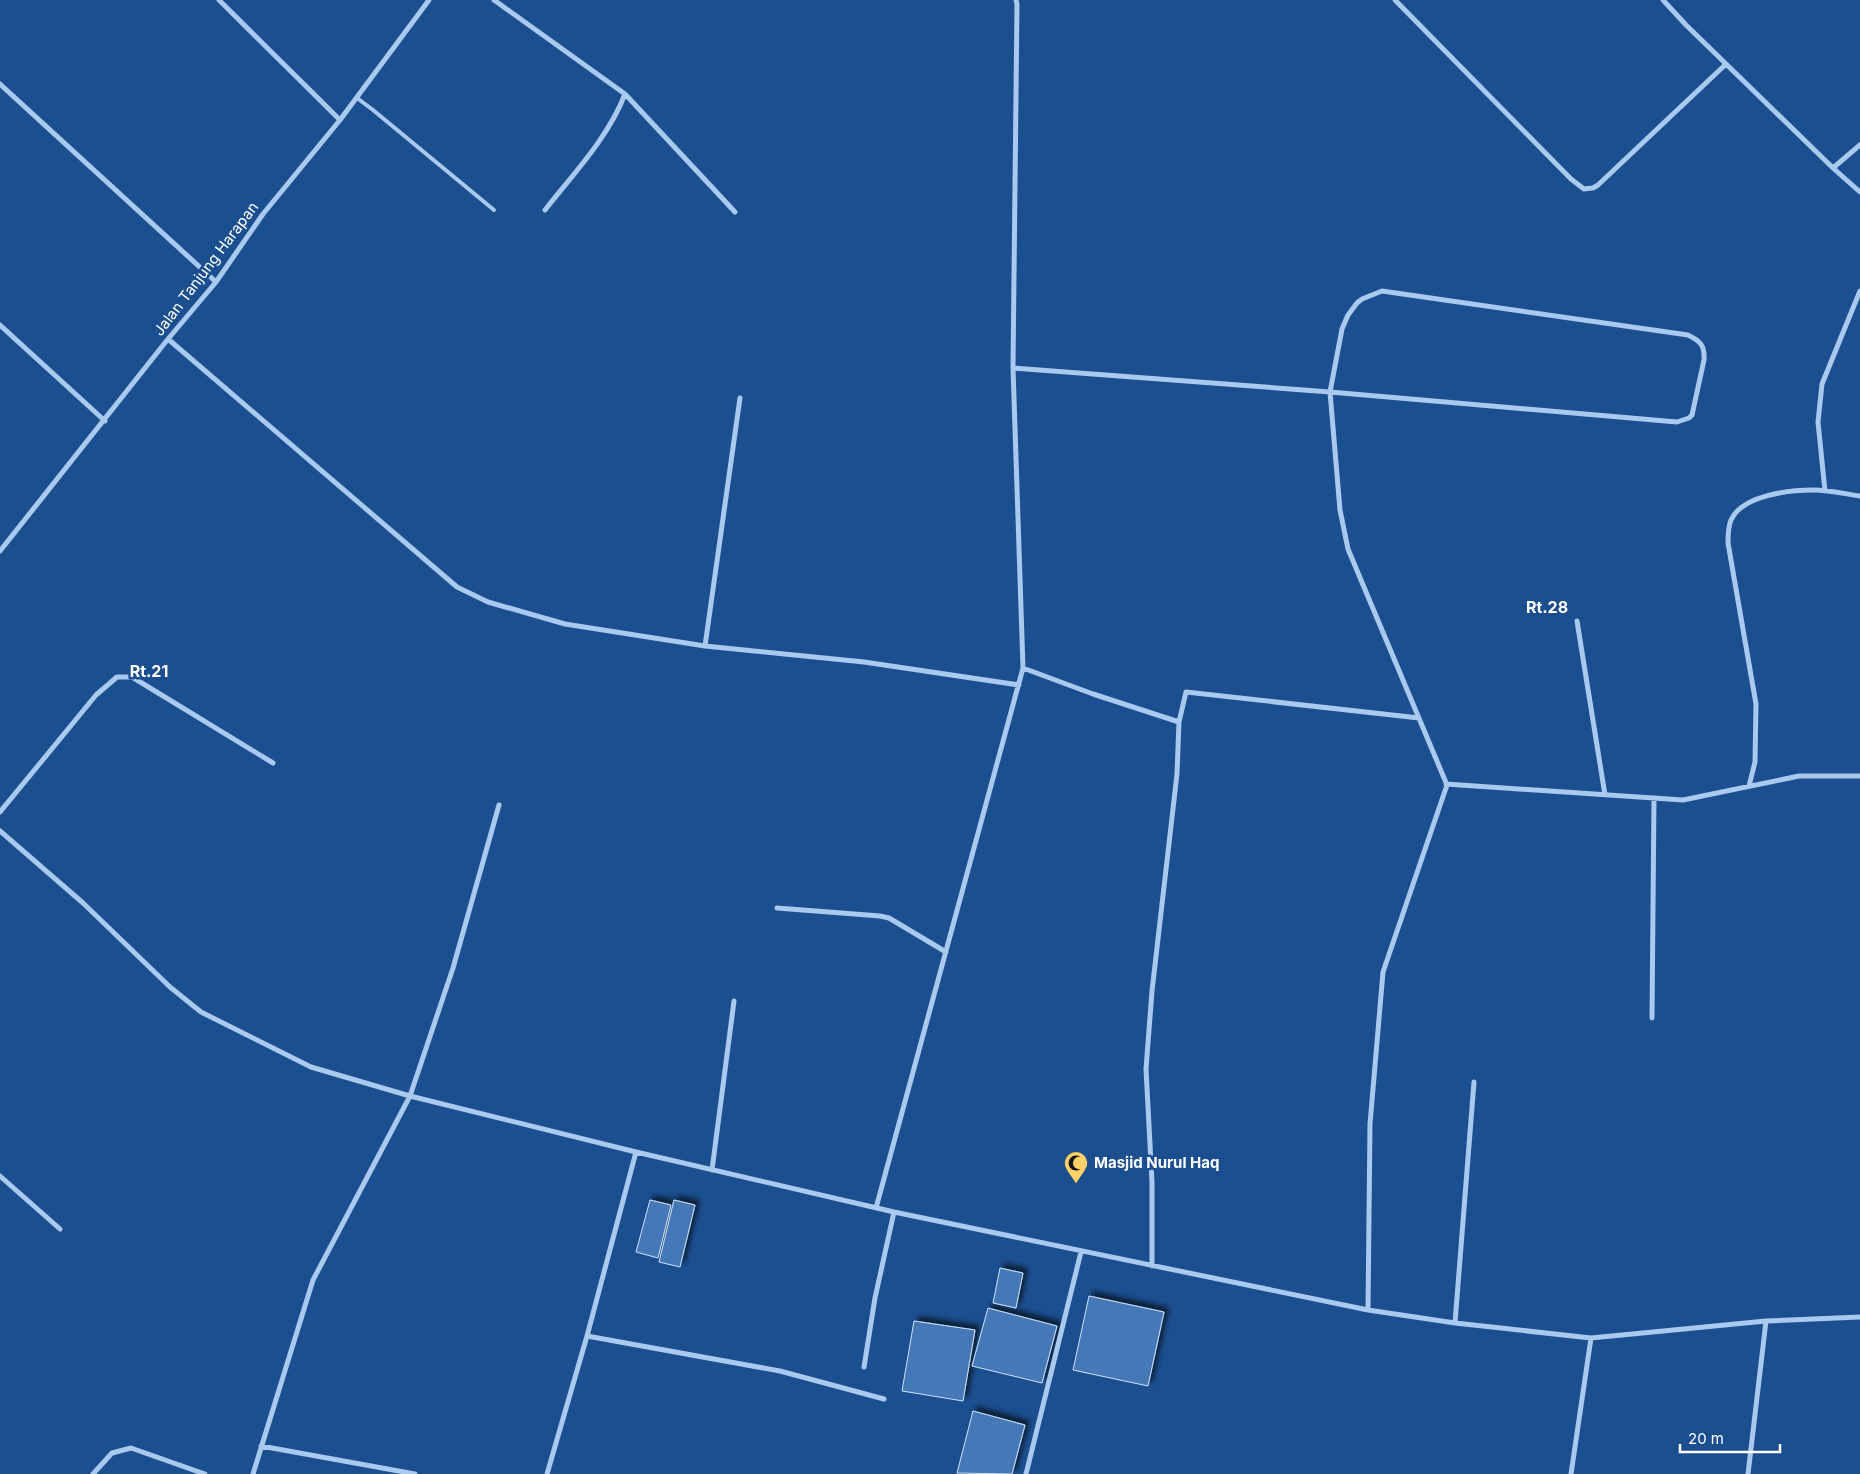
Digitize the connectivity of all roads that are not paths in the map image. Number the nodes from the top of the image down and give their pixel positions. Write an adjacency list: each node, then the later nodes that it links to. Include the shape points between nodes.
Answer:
1 (219, 0): 11 (street)
2 (429, 0): 10 (street, Jalan Tanjung Harapan)
3 (494, 0): 9 (street)
4 (1016, 0): 22 (street)
5 (1395, 0): 7 (street, via 1584,189 1598,184)
6 (1663, 0): 7 (street)
7 (1726, 64): 13 (street)
8 (0, 84): 18 (street)
9 (625, 94): 16 (street, via 601,140); 17 (street)
10 (357, 98): 11 (street, Jalan Tanjung Harapan); 15 (lane)
11 (340, 120): 18 (street, Jalan Tanjung Harapan, via 264,214)
12 (1860, 145): 13 (street)
13 (1833, 168): 14 (street)
14 (1860, 192)
15 (494, 210)
16 (545, 210)
17 (735, 212)
18 (216, 282): 21 (street, Jalan Tanjung Harapan)
19 (1860, 291): 26 (street, via 1822,384 1818,422)
20 (0, 325): 25 (street)
21 (168, 339): 25 (street, Jalan Tanjung Harapan); 30 (street, via 457,587 488,602 565,624)
22 (1013, 368): 23 (street); 31 (street)
23 (1330, 392): 23 (street, via 1677,422 1692,414 1705,351 1703,344 1688,335 1382,291 1362,299 1348,315 1342,329); 33 (street, via 1340,510 1348,549)
24 (740, 398): 30 (street)
25 (105, 420): 28 (street, Jalan Tanjung Harapan)
26 (1825, 491): 27 (street); 38 (street, via 1775,494 1757,499 1741,508 1732,518 1729,529 1728,543 1756,704 1755,762)
27 (1860, 496)
28 (0, 551)
29 (1576, 622): 39 (street)
30 (705, 646): 32 (street, via 864,662)
31 (1024, 668): 32 (street); 34 (street)
32 (1019, 684): 45 (street)
33 (1419, 718): 34 (street, via 1186,692); 37 (street)
34 (1178, 722): 57 (street, via 1177,774 1146,1069 1152,1182)
35 (273, 763): 42 (street, via 132,677 117,678 96,695)
36 (1860, 776): 38 (street, via 1799,776)
37 (1446, 784): 39 (street); 58 (street, via 1382,972 1370,1124)
38 (1749, 786): 40 (street, via 1682,800)
39 (1605, 795): 40 (street)
40 (1654, 798): 47 (street)
41 (499, 805): 49 (street, via 453,968)
42 (0, 812)
43 (0, 831): 49 (street, via 201,1012 311,1067)
44 (777, 908): 45 (street, via 889,918)
45 (946, 952): 53 (street)
46 (734, 1001): 51 (street)
47 (1652, 1018)
48 (1474, 1082): 61 (street)
49 (410, 1096): 50 (street); 66 (street, via 313,1280)
50 (636, 1152): 51 (street); 62 (street)
51 (712, 1170): 53 (street)
52 (0, 1176): 55 (street)
53 (876, 1208): 54 (street)
54 (894, 1212): 56 (street); 64 (street)
55 (60, 1229)
56 (1081, 1252): 57 (street); 72 (street)
57 (1152, 1266): 58 (street)
58 (1368, 1310): 61 (street)
59 (1860, 1317): 60 (street)
60 (1766, 1321): 63 (street); 74 (street)
61 (1455, 1323): 63 (street)
62 (587, 1336): 65 (street, via 780,1371); 71 (street)
63 (1591, 1338): 73 (street)
64 (864, 1367)
65 (884, 1400)
66 (261, 1446): 69 (street); 70 (street)
67 (93, 1474): 68 (street, via 112,1453 131,1448)
68 (205, 1474)
69 (253, 1474)
70 (415, 1474)
71 (547, 1474)
72 (1026, 1474)
73 (1571, 1474)
74 (1748, 1474)

